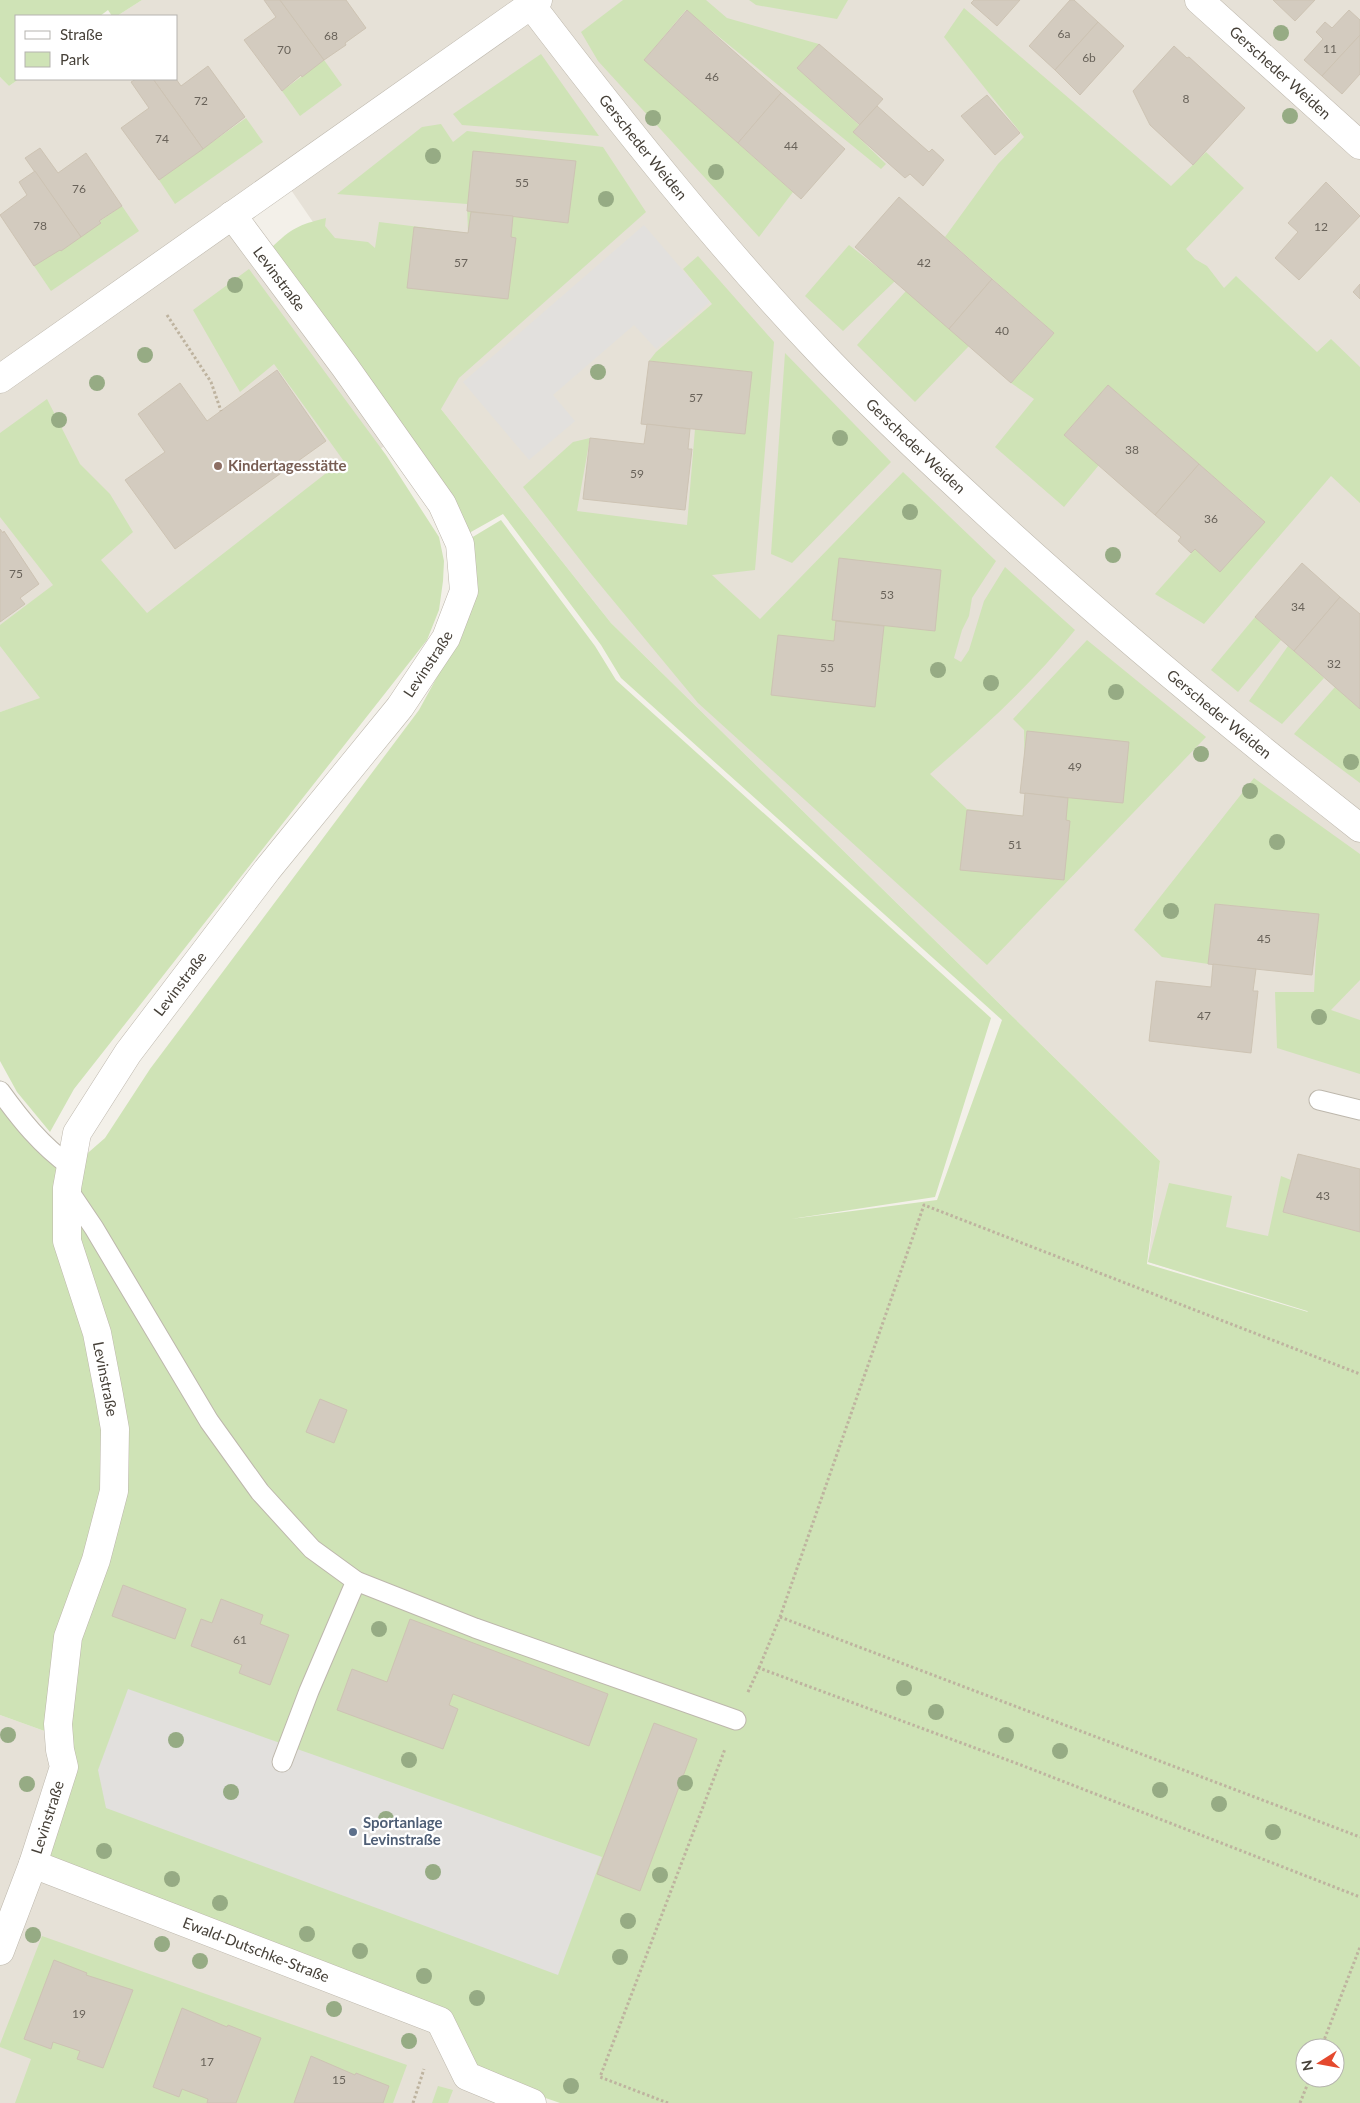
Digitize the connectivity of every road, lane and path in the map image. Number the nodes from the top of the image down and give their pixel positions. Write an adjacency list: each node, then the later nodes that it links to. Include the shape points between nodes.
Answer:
1 (1199, 0): 3 (street, Gerscheder Weiden)
2 (535, 2): 4 (street); 8 (street, Gerscheder Weiden, via 612,110 711,232 820,352 904,437 1005,531 1198,700)
3 (1360, 145)
4 (232, 215): 6 (street); 12 (street, Levinstraße, via 442,504 460,544 464,590 446,638 400,706 267,870 128,1053 77,1133)
5 (167, 315): 7 (path, via 211,382)
6 (0, 379)
7 (221, 411)
8 (1360, 828)
9 (0, 1091): 12 (lane)
10 (1319, 1100): 11 (lane)
11 (1360, 1110)
12 (69, 1177): 14 (lane, via 99,1236 209,1421 260,1492 312,1549); 20 (street, Levinstraße, via 67,1241 97,1333 115,1429 114,1491 96,1560 68,1637 58,1724 64,1767)
13 (1360, 1374): 15 (path, via 924,1206)
14 (356, 1581): 17 (lane, via 474,1628); 18 (lane)
15 (780, 1617): 16 (path); 19 (path)
16 (760, 1668): 17 (path); 21 (path)
17 (736, 1720): 27 (path, via 600,2077)
18 (282, 1762)
19 (1360, 1838)
20 (33, 1864): 23 (street); 26 (street, Ewald-Dutschke-Straße, via 440,2020 467,2076)
21 (1360, 1897)
22 (1360, 1947): 24 (path)
23 (0, 1951)
24 (1325, 2038)
25 (1306, 2088): 28 (path)
26 (532, 2103)
27 (668, 2103)
28 (1300, 2103)

